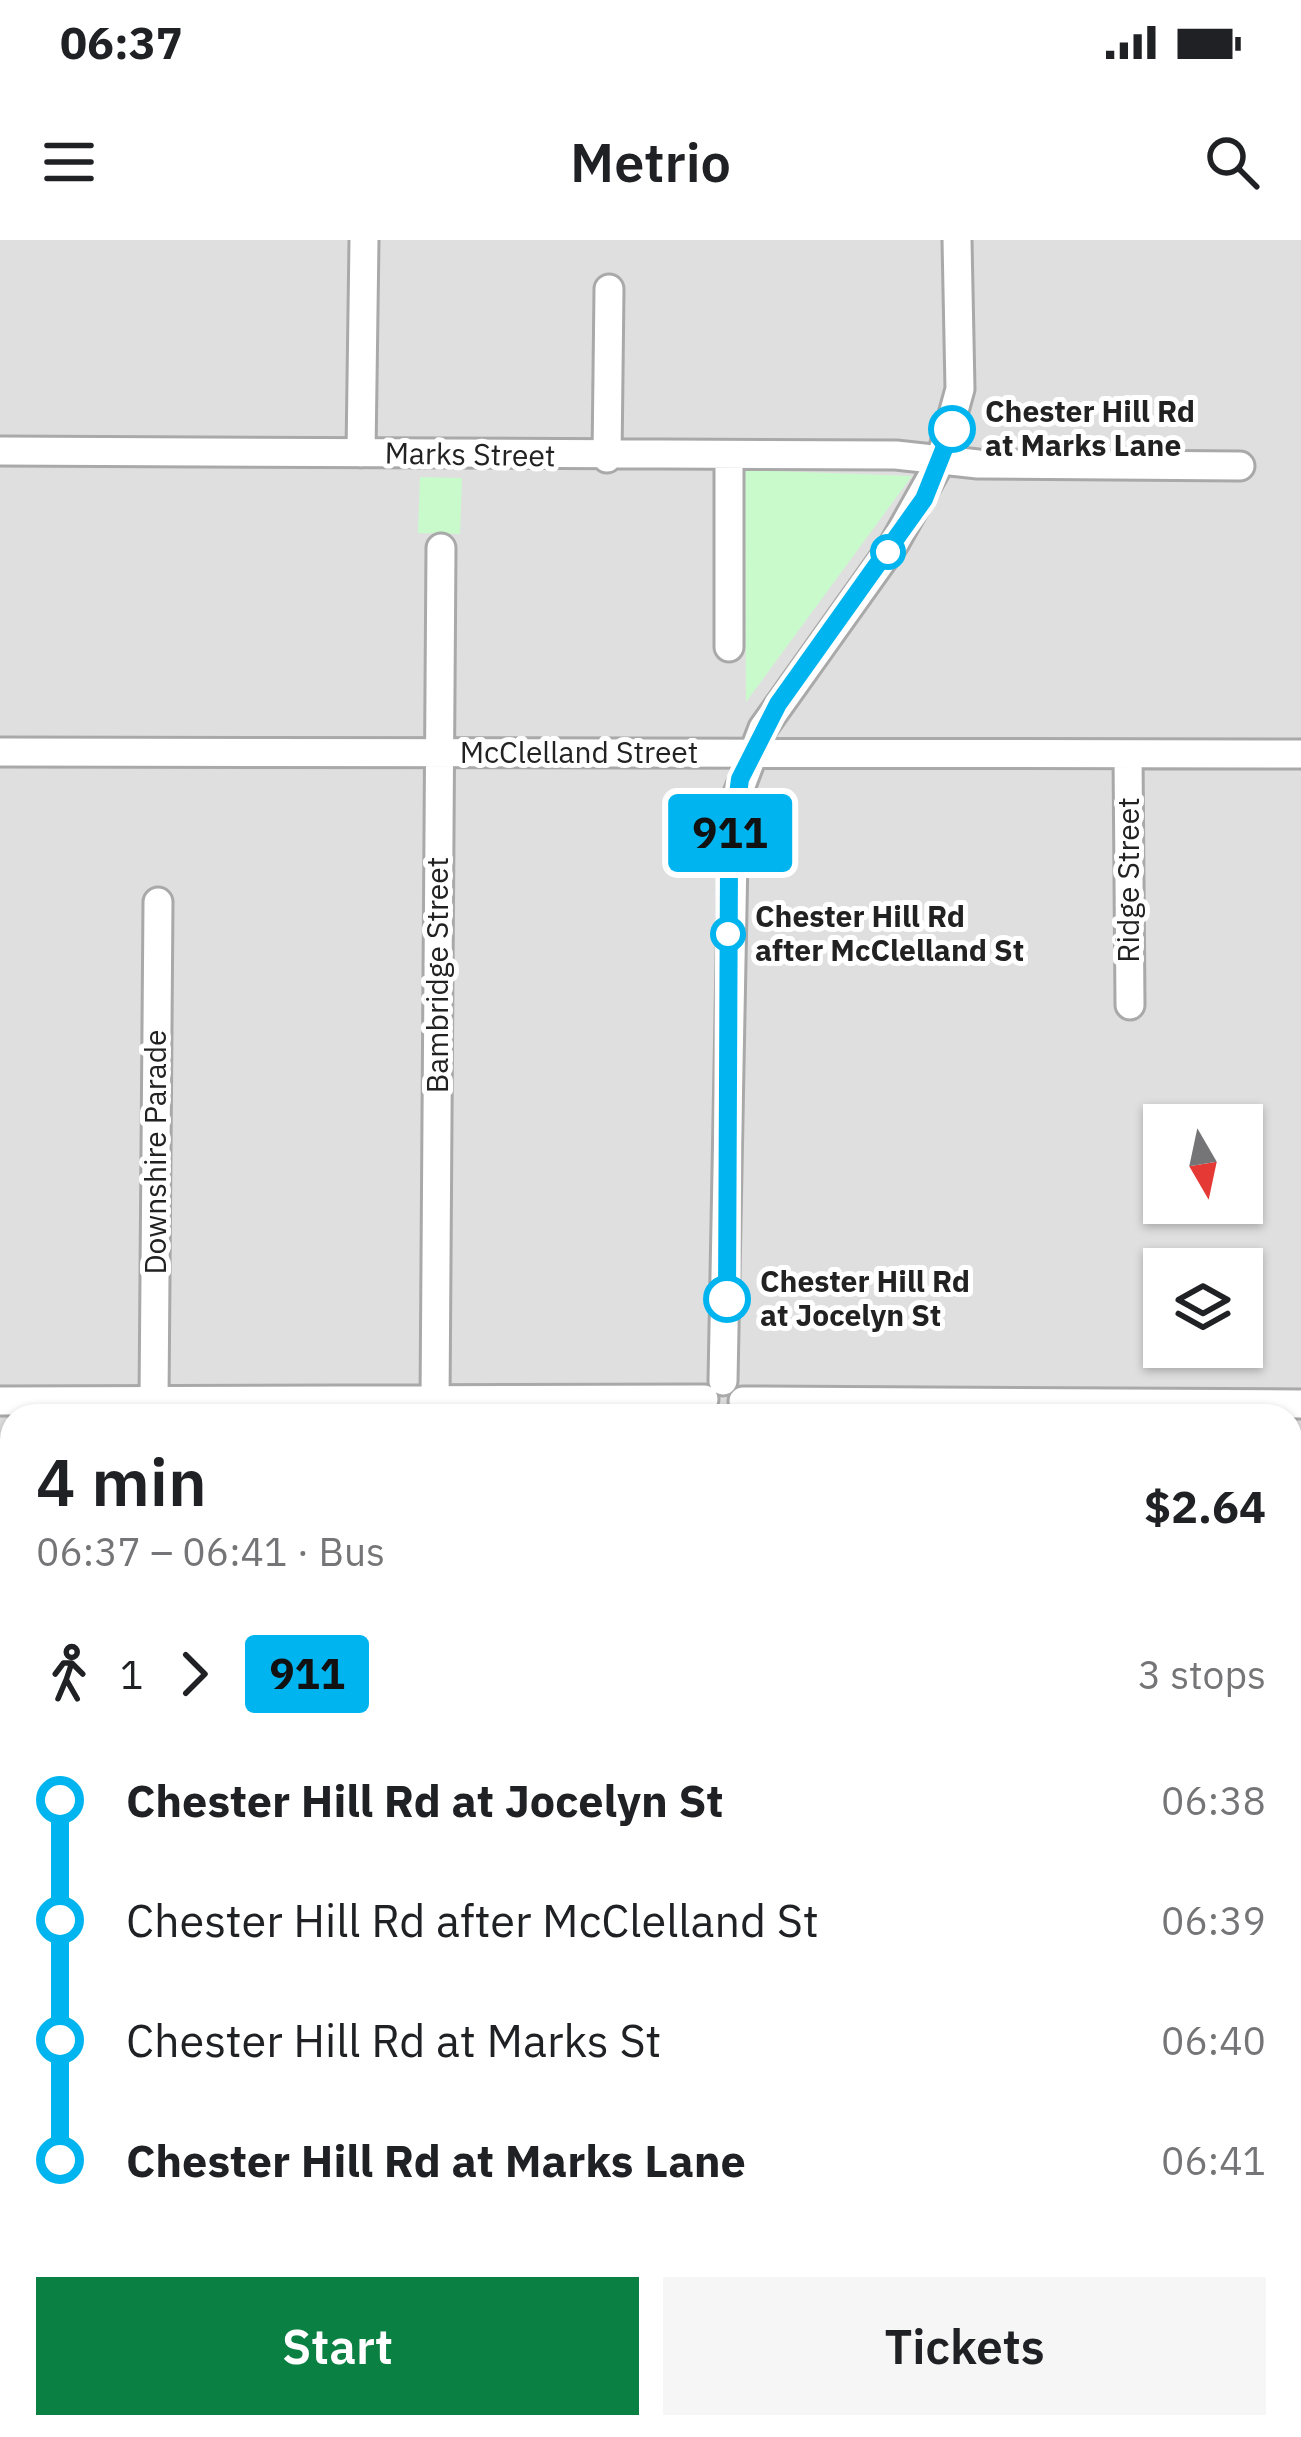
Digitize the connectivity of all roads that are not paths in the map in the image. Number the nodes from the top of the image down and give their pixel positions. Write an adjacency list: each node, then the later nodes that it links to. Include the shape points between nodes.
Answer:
1 (364, 240): 5 (street)
2 (957, 240): 8 (street, via 960,389)
3 (609, 289): 7 (street)
4 (0, 451): 5 (street, Marks Street)
5 (361, 453): 7 (street, Marks Street)
6 (729, 456): 7 (street, Marks Street); 8 (street, Marks Street); 11 (street)
7 (607, 458)
8 (940, 462): 9 (street, Marks Street); 14 (street, via 914,514)
9 (1240, 466)
10 (441, 548): 13 (street, Bambridge Street)
11 (729, 646)
12 (0, 752): 13 (street, McClelland Street)
13 (442, 753): 14 (street, McClelland Street); 22 (street, Bambridge Street)
14 (749, 753): 15 (street, McClelland Street); 21 (street, via 729,864)
15 (1129, 754): 16 (street, McClelland Street); 18 (street, Ridge Street)
16 (1301, 754)
17 (158, 902): 20 (street, Downshire Parade)
18 (1130, 1005)
19 (0, 1401): 20 (street)
20 (154, 1401): 22 (street)
21 (723, 1402): 24 (street)
22 (435, 1403): 23 (street)
23 (476, 1404)
24 (840, 1404)

